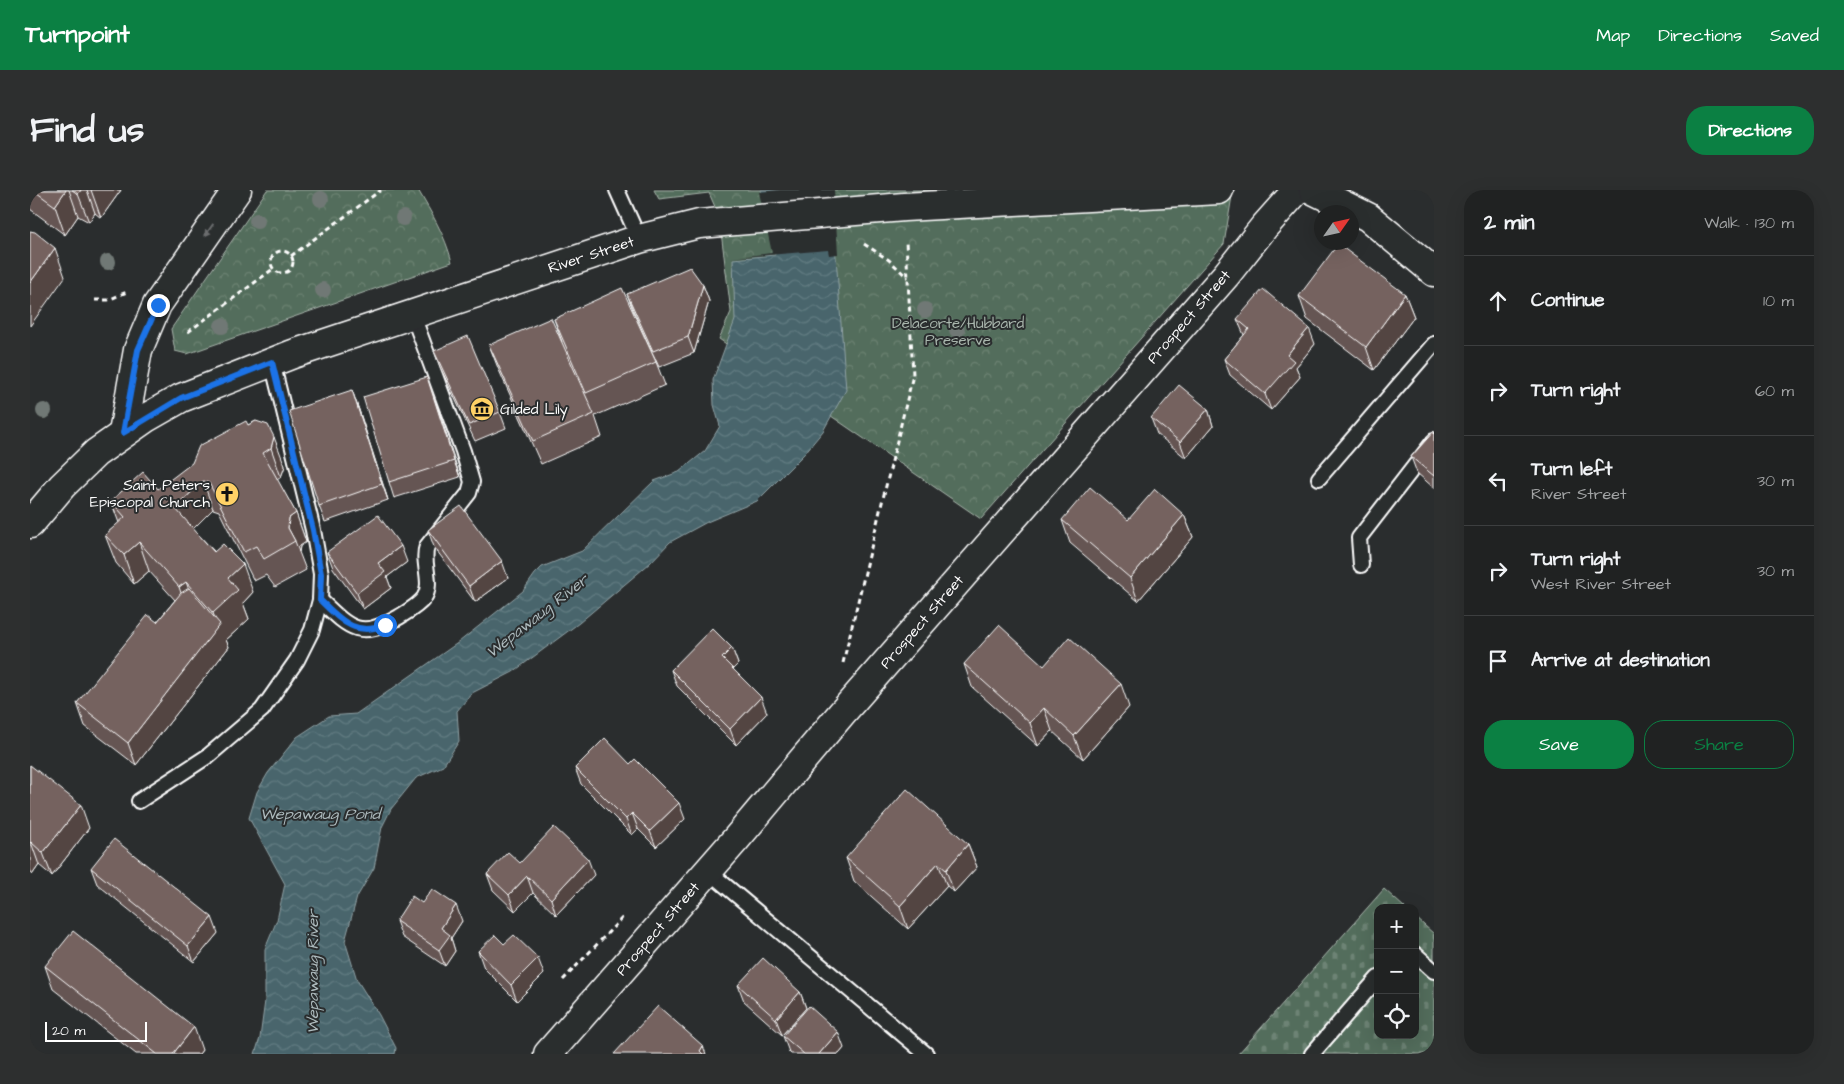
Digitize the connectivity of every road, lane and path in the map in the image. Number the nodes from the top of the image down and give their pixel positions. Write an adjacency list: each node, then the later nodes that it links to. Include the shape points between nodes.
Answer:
1 (237, 190): 21 (main road, one-way to 21, via 158,305 138,350)
2 (381, 190): 11 (path)
3 (617, 190): 8 (lane)
4 (1219, 190): 7 (main road, River Street)
5 (1297, 190): 29 (main road, Prospect Street)
6 (1312, 190): 13 (main road, via 1368,217)
7 (905, 198): 8 (main road, River Street, via 855,211 699,224)
8 (639, 239): 17 (main road, River Street)
9 (906, 241): 14 (path)
10 (864, 244): 14 (path, via 889,260)
11 (291, 256): 12 (path, via 294,261 289,271 283,274); 12 (path, via 287,252 275,252 270,264)
12 (273, 269): 18 (path)
13 (1434, 272)
14 (909, 279): 27 (path, via 913,375)
15 (134, 289): 16 (path, via 108,300)
16 (95, 300)
17 (412, 313): 20 (main road, River Street); 26 (lane, via 463,451 472,482 469,493 427,546 424,554 428,585 424,598 412,608 372,630 354,628)
18 (188, 332)
19 (1434, 344): 23 (lane)
20 (272, 362): 21 (main road, River Street, via 181,398); 26 (lane, via 313,530 321,574)
21 (123, 433): 24 (main road, River Street, via 77,471)
22 (1434, 441): 25 (lane, via 1359,538)
23 (1319, 478)
24 (31, 519)
25 (1361, 565)
26 (320, 600): 28 (lane, via 312,630 297,660 262,710 208,756)
27 (842, 668)
28 (139, 800)
29 (708, 871): 35 (main road, Prospect Street); 36 (lane)
30 (628, 912): 33 (path)
31 (1419, 958): 32 (lane)
32 (1434, 971)
33 (563, 980)
34 (1374, 983): 37 (lane)
35 (548, 1054)
36 (926, 1054)
37 (1312, 1054)

